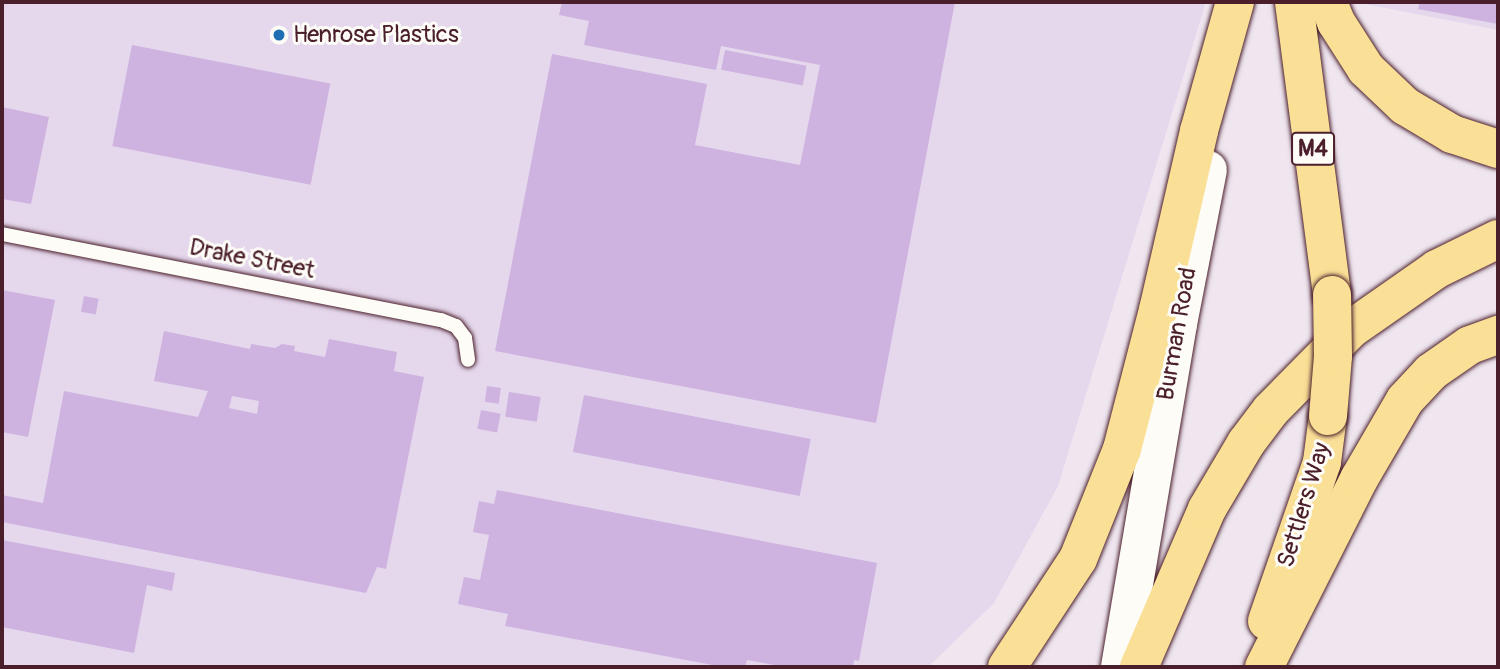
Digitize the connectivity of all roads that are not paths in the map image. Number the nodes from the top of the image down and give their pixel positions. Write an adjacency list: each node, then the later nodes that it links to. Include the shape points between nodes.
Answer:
1 (1235, 2): 10 (highway, via 1122,449 1078,559)
2 (1240, 2): 11 (main road, Burman Road)
3 (1294, 2): 13 (highway, Settlers Way / M4, bridge, via 1332,295 1333,356 1322,462)
4 (1328, 2): 5 (highway, via 1366,69 1405,106 1452,134)
5 (1498, 149)
6 (2, 234): 9 (lane, Drake Street, via 441,320 456,326 465,338)
7 (1498, 239): 12 (highway, via 1437,269 1351,329 1271,410 1245,443 1207,509)
8 (1498, 335): 14 (highway, via 1470,345 1431,372 1405,400)
9 (468, 360)
10 (1007, 667)
11 (1120, 667)
12 (1139, 667)
13 (1251, 667)
14 (1264, 667)

